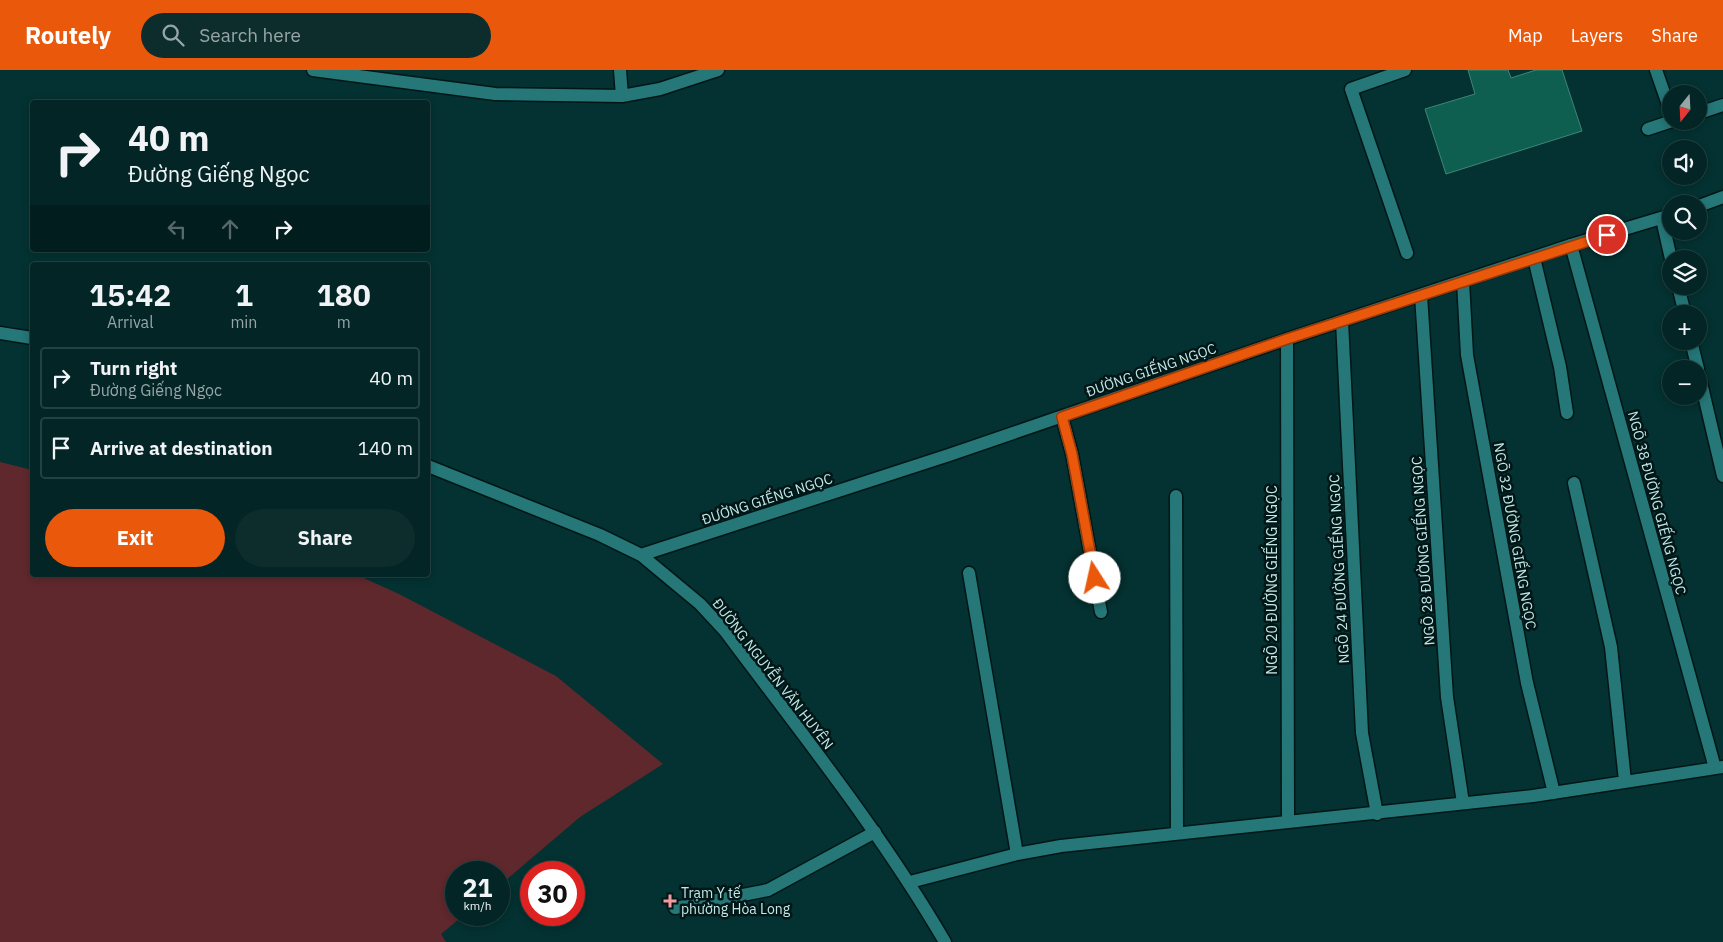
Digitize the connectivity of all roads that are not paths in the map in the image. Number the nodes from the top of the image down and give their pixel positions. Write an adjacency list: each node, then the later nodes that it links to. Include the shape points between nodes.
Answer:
1 (313, 70): 7 (street, via 495,94)
2 (620, 70): 7 (street)
3 (718, 70): 7 (street, via 660,89)
4 (1405, 70): 16 (street, via 1351,89)
5 (1656, 70): 6 (street)
6 (1662, 87)
7 (622, 96)
8 (1723, 105): 9 (street)
9 (1708, 110)
10 (1662, 124): 11 (street)
11 (1648, 129)
12 (1723, 197): 13 (street)
13 (1707, 203)
14 (1662, 218): 15 (street, ĐƯỜNG GIẾNG NGỌC)
15 (1571, 245): 17 (street, ĐƯỜNG GIẾNG NGỌC); 34 (street, NGÕ 38 ĐƯỜNG GIẾNG NGỌC)
16 (1407, 253)
17 (1534, 258): 18 (street, ĐƯỜNG GIẾNG NGỌC); 25 (street, via 1560,367)
18 (1463, 281): 19 (street, ĐƯỜNG GIẾNG NGỌC); 36 (street, NGÕ 32 ĐƯỜNG GIẾNG NGỌC, via 1467,355 1526,683)
19 (1421, 295): 20 (street, ĐƯỜNG GIẾNG NGỌC); 37 (street, NGÕ 28 ĐƯỜNG GIẾNG NGỌC, via 1447,696)
20 (1342, 321): 23 (street, ĐƯỜNG GIẾNG NGỌC); 38 (street, NGÕ 24 ĐƯỜNG GIẾNG NGỌC, via 1362,732)
21 (0, 332): 22 (street)
22 (30, 338)
23 (1287, 339): 26 (street, ĐƯỜNG GIẾNG NGỌC); 39 (street, NGÕ 20 ĐƯỜNG GIẾNG NGỌC)
24 (1706, 405): 28 (street)
25 (1567, 413)
26 (1062, 417): 31 (street, ĐƯỜNG GIẾNG NGỌC); 33 (street, via 1072,454)
27 (430, 467): 31 (street, ĐƯỜNG NGUYỄN VĂN HUYÊN, via 600,535)
28 (1723, 476)
29 (1574, 483): 35 (street, via 1611,647)
30 (1176, 496): 41 (street)
31 (641, 555): 40 (street, ĐƯỜNG NGUYỄN VĂN HUYÊN, via 700,604 725,631)
32 (969, 573): 42 (street)
33 (1101, 612)
34 (1719, 767): 35 (street)
35 (1624, 781): 36 (street)
36 (1554, 793): 37 (street)
37 (1463, 803): 38 (street)
38 (1377, 814): 39 (street)
39 (1288, 821): 41 (street)
40 (875, 832): 43 (street, ĐƯỜNG NGUYỄN VĂN HUYÊN); 44 (street, via 768,890)
41 (1177, 833): 42 (street)
42 (1017, 854): 43 (street)
43 (910, 882): 45 (street, ĐƯỜNG NGUYỄN VĂN HUYÊN)
44 (675, 908)
45 (945, 942)

